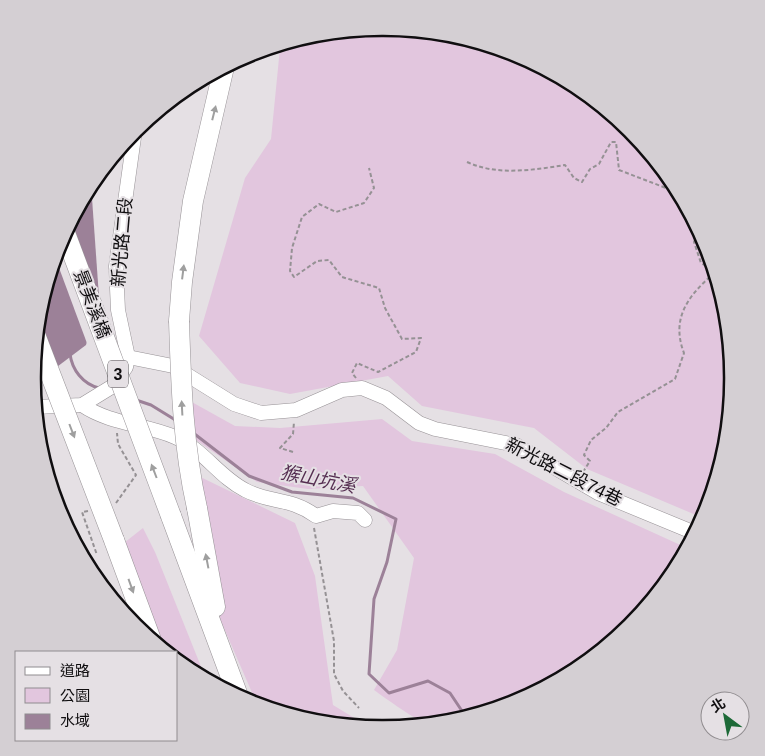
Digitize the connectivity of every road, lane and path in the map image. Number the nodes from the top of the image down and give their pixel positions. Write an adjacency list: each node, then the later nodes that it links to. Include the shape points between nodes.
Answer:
1 (222, 76): 22 (highway, one-way to 1, bridge, via 187,455 179,321 193,201)
2 (133, 145): 11 (street, 新光路二段, via 116,266 118,310)
3 (467, 162): 5 (path, via 481,168 531,171 565,166 574,178 582,182 590,169 600,164 612,142 616,142 619,170)
4 (369, 168): 12 (path, via 374,188 364,203 336,212 319,204 302,217 292,248 290,271 294,277 316,261 329,260 342,277 379,288 385,308 402,339 421,338 416,352 378,372 358,362 352,373)
5 (667, 189)
6 (695, 240): 8 (path, via 700,262)
7 (69, 243): 22 (highway, 景美溪橋 / 3, one-way to 7, bridge)
8 (705, 265)
9 (709, 277): 17 (path, via 698,287 680,319 679,338 684,353 674,379 618,412 591,440 584,455 590,461)
10 (42, 352): 21 (highway, one-way to 21, bridge)
11 (127, 362): 13 (street, via 113,386); 15 (street, via 172,366 249,411 279,413)
12 (362, 388): 15 (street, via 342,390); 17 (street, 新光路二段74巷, via 386,398 419,423 516,444)
13 (88, 402): 14 (street); 18 (street, via 95,414 178,438 203,454 234,484 246,491 302,506)
14 (42, 406)
15 (296, 410): 16 (path, via 293,434 280,448)
16 (293, 452)
17 (578, 480): 20 (street, 新光路二段74巷, via 598,493)
18 (316, 516): 19 (street, via 333,511 358,513); 24 (path, via 313,527 334,641 334,674 343,691)
19 (365, 520)
20 (689, 529)
21 (145, 624)
22 (225, 660): 23 (highway, 3)
23 (235, 687)
24 (359, 708)

